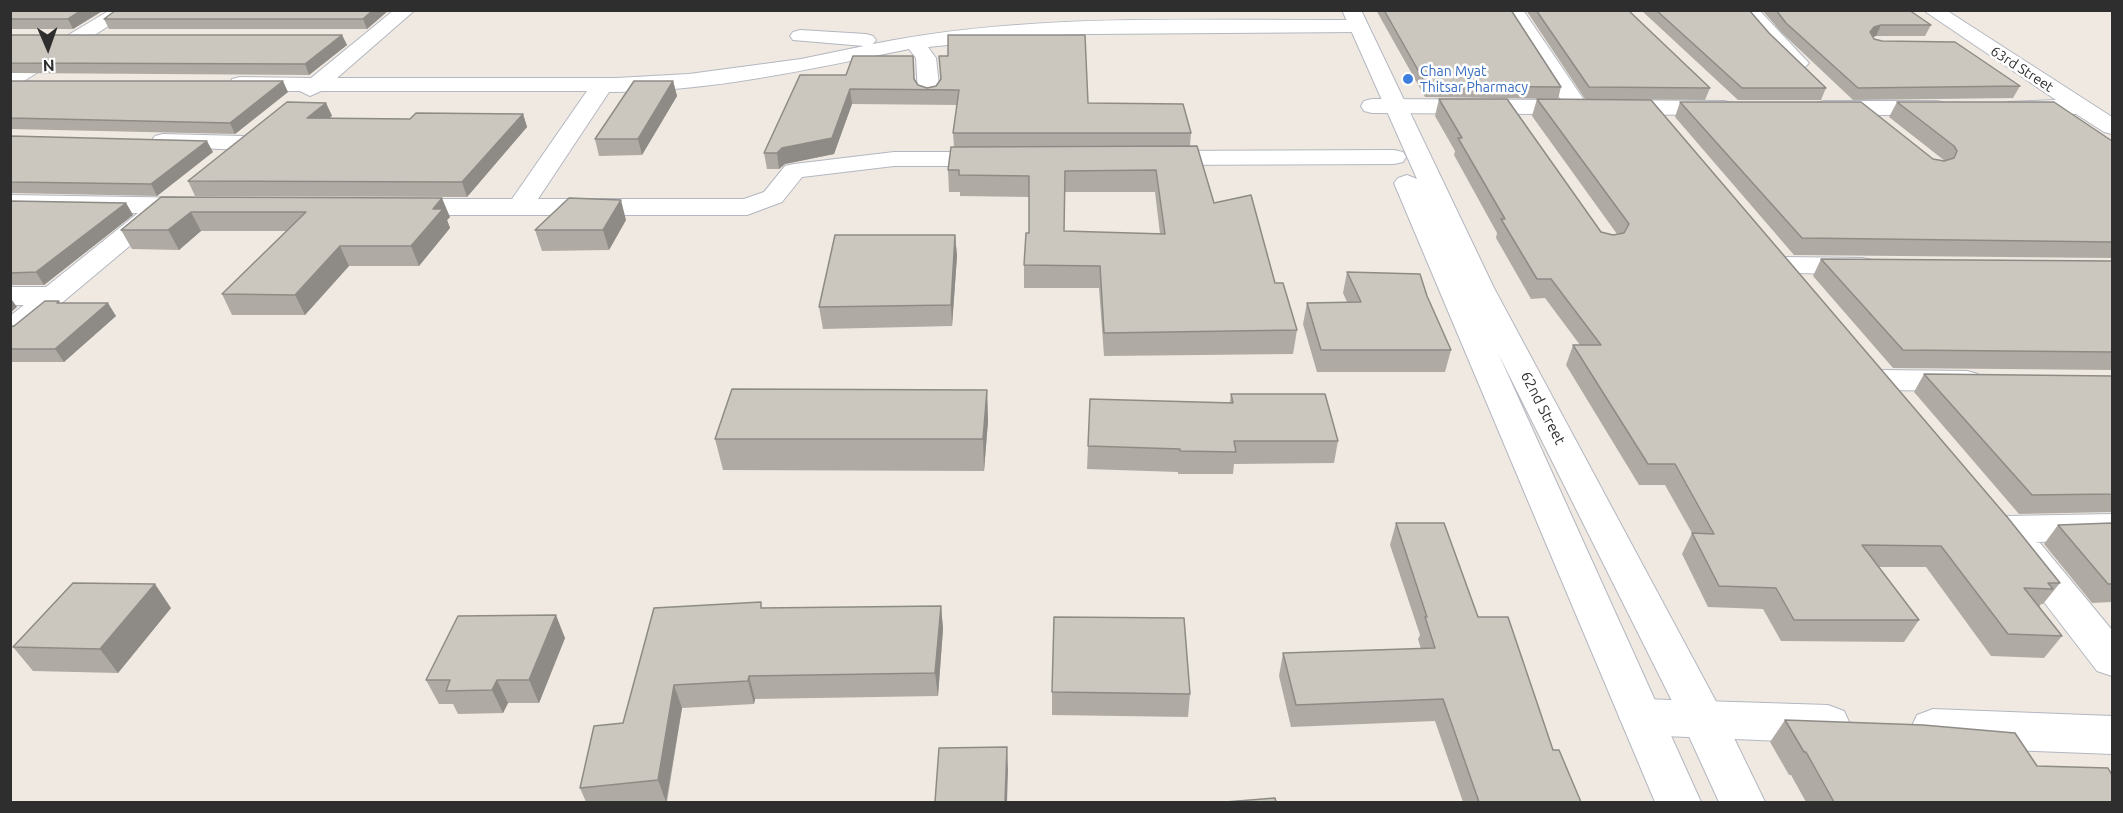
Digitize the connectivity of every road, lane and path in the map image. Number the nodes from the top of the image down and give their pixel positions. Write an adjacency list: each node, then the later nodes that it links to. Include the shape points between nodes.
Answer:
1 (124, 10): 10 (street)
2 (406, 10): 13 (street)
3 (1513, 10): 28 (street)
4 (1748, 10): 33 (street, via 1773,39)
5 (1932, 10): 17 (street, 63rd Street)
6 (1333, 18): 7 (street); 15 (street, via 1089,28); 18 (street)
7 (1354, 18): 26 (street, 62nd Street)
8 (800, 36): 14 (street)
9 (44, 37): 10 (street)
10 (78, 37): 11 (street); 19 (street)
11 (114, 37)
12 (337, 37): 13 (street)
13 (373, 37): 22 (street)
14 (888, 42)
15 (915, 42): 23 (street, via 801,65 689,81); 25 (street, via 926,58)
16 (1953, 44): 17 (street)
17 (1985, 45): 30 (street, 63rd Street)
18 (1345, 46)
19 (11, 79): 20 (street)
20 (46, 82)
21 (222, 84): 22 (street)
22 (317, 84): 23 (street); 27 (street)
23 (602, 85): 48 (street)
24 (1707, 86): 31 (street, via 1737,109)
25 (929, 94)
26 (1376, 99): 28 (street, via 1518,116); 39 (street, 62nd Street); 63 (street, 62nd Street, via 1480,288)
27 (289, 106)
28 (1577, 107): 31 (street)
29 (2000, 107): 30 (street)
30 (2081, 107): 35 (street, 63rd Street)
31 (1652, 108): 37 (street)
32 (1800, 108): 33 (street)
33 (1853, 108): 34 (street); 36 (street)
34 (1953, 108)
35 (2112, 127)
36 (1888, 131)
37 (1674, 134)
38 (138, 141): 42 (street, via 251,136)
39 (1394, 157): 40 (street); 62 (street, 62nd Street)
40 (1132, 158)
41 (1025, 159): 48 (street, via 894,159 794,171 773,197 747,207)
42 (216, 164)
43 (189, 185): 45 (street)
44 (10, 203): 45 (street)
45 (163, 206): 46 (street); 54 (street)
46 (222, 206)
47 (376, 207): 48 (street)
48 (519, 208)
49 (1764, 238): 50 (street)
50 (1786, 265): 51 (street); 52 (street)
51 (1890, 266)
52 (1808, 291)
53 (10, 296): 54 (street)
54 (53, 296): 55 (street)
55 (10, 331)
56 (1859, 354): 57 (street)
57 (1881, 380): 58 (street); 59 (street)
58 (1997, 381)
59 (1903, 406)
60 (2112, 527): 61 (street, via 1997,516)
61 (2112, 660)
62 (1641, 717): 63 (street); 65 (street, 62nd Street)
63 (1702, 720): 64 (street); 66 (street, 62nd Street)
64 (2112, 735)
65 (1678, 802)
66 (1742, 802)

